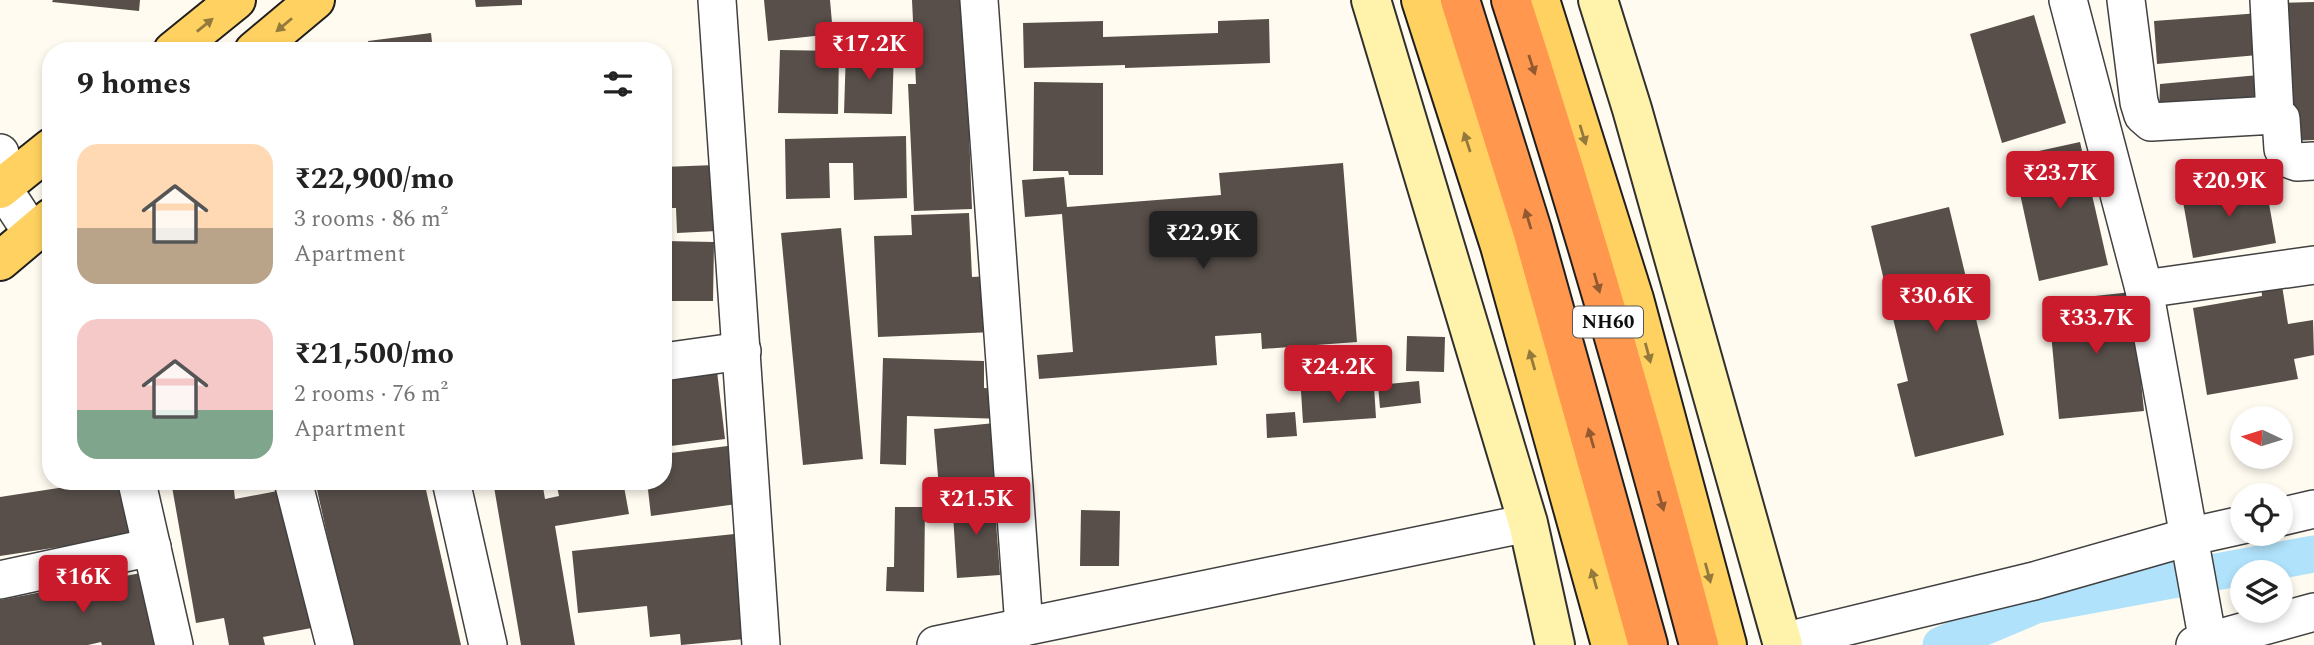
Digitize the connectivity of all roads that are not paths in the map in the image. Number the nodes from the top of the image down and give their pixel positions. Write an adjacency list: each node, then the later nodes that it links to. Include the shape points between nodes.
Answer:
1 (236, 0): 14 (main road, one-way to 1)
2 (315, 0): 15 (main road, one-way to 15)
3 (717, 0): 24 (street)
4 (979, 0): 37 (street)
5 (1371, 0): 31 (street)
6 (1421, 0): 46 (main road, one-way to 6, via 1500,246)
7 (1460, 0): 47 (highway, NH60, one-way to 7, via 1532,230)
8 (1511, 0): 48 (highway, NH60, one-way to 48, via 1666,518)
9 (1540, 0): 49 (main road, one-way to 49, via 1634,299)
10 (1598, 0): 38 (street)
11 (2068, 0): 23 (street)
12 (2126, 0): 16 (street, via 2139,102 2151,122)
13 (2269, 0): 16 (street)
14 (184, 42)
15 (265, 42)
16 (2275, 116): 18 (street, via 2281,118 2288,159)
17 (42, 153): 19 (main road)
18 (2314, 161)
19 (1, 176): 20 (street)
20 (41, 226): 21 (main road)
21 (0, 261)
22 (2314, 265): 23 (street)
23 (2144, 289): 33 (street)
24 (742, 351): 25 (street); 43 (street)
25 (672, 361)
26 (138, 490): 34 (street)
27 (295, 490): 41 (street)
28 (453, 490): 42 (street)
29 (2314, 509): 30 (street)
30 (2293, 514)
31 (1528, 523): 37 (street); 45 (street)
32 (2230, 529): 33 (street)
33 (2189, 542): 38 (street); 39 (street, via 2200,604)
34 (152, 547): 35 (street); 40 (street)
35 (0, 580)
36 (2314, 612): 39 (street)
37 (1024, 627): 44 (street)
38 (1782, 643)
39 (2201, 644)
40 (174, 645)
41 (335, 645)
42 (488, 645)
43 (761, 645)
44 (936, 645)
45 (1555, 645)
46 (1611, 645)
47 (1648, 645)
48 (1699, 645)
49 (1727, 645)

